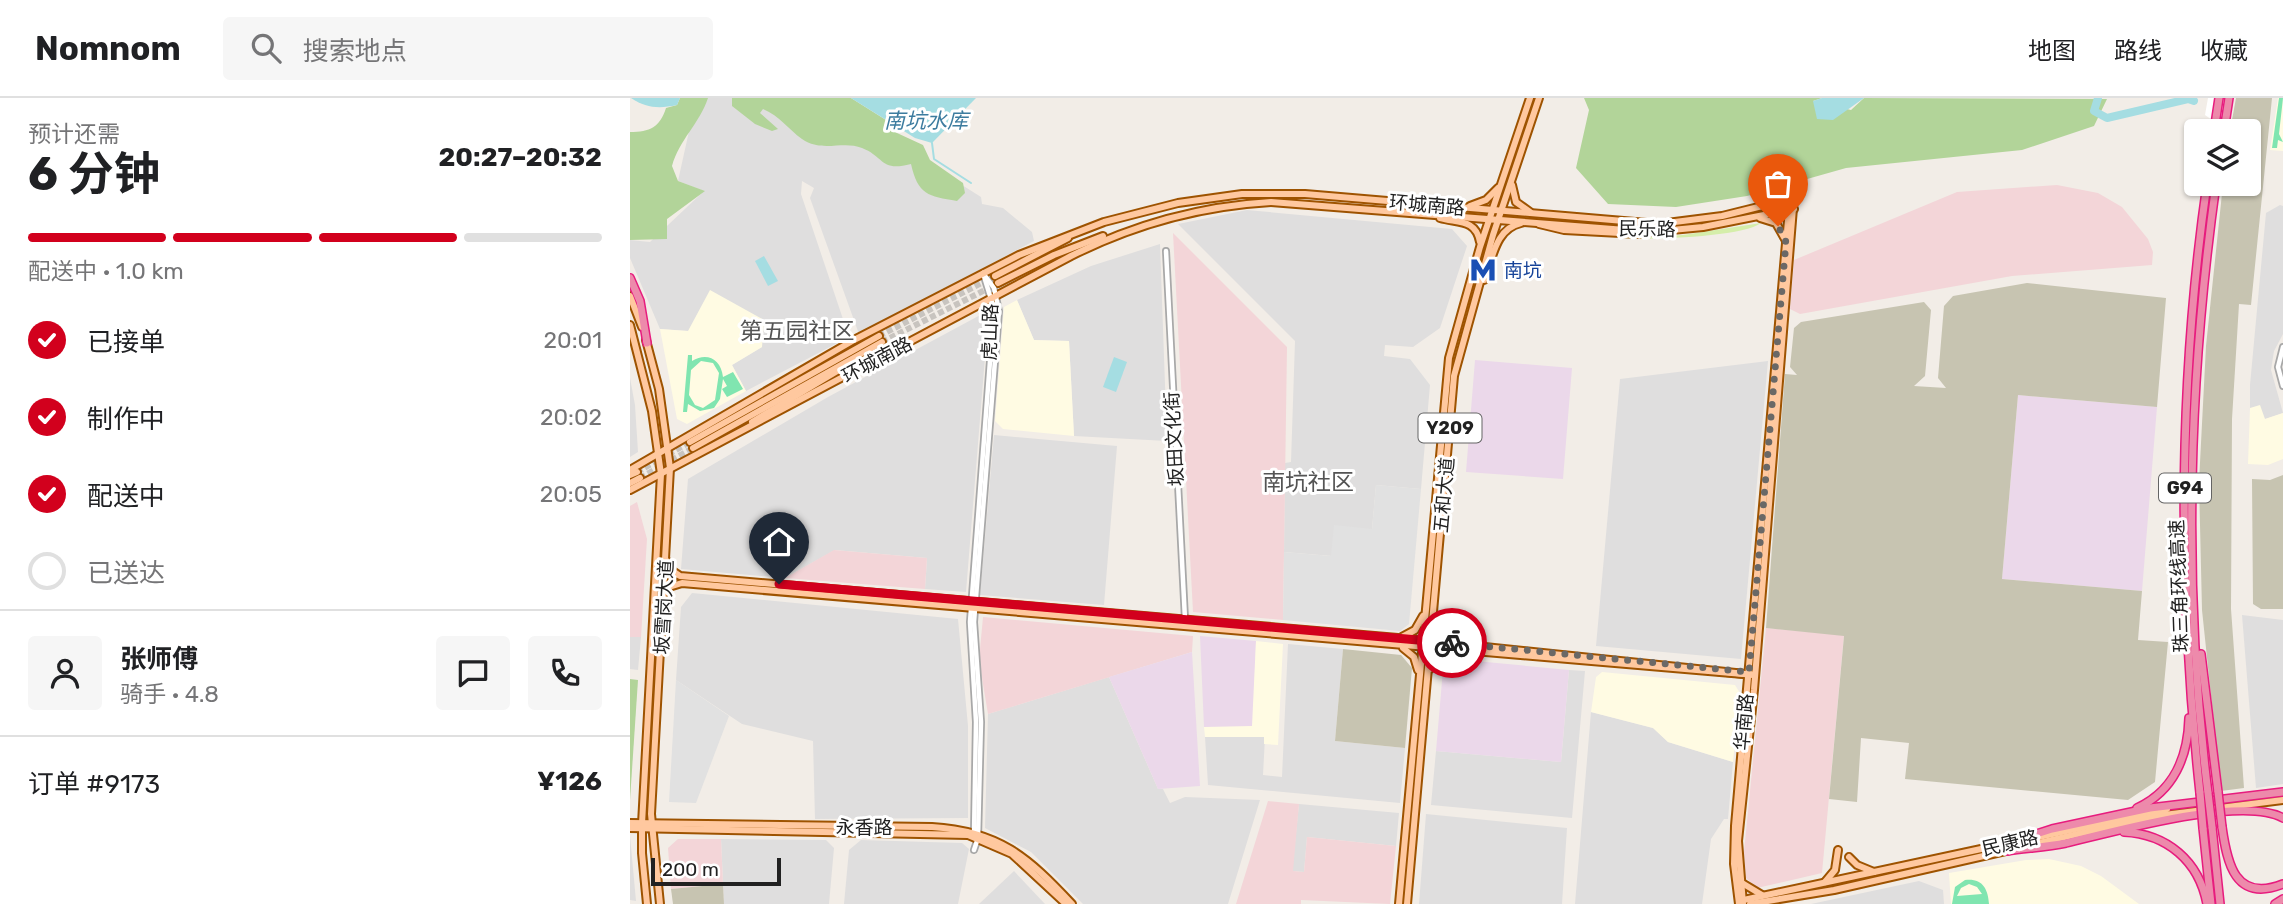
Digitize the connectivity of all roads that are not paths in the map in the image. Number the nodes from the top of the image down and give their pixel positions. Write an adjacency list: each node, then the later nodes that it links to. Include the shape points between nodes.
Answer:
1 (1530, 98): 6 (main road, 五和大道 / Y209)
2 (1539, 98): 5 (main road, 五和大道 / Y209)
3 (2219, 99): 4 (highway)
4 (2216, 119)
5 (1513, 175): 14 (main road, 五和大道 / Y209); 16 (main road, via 1516,202)
6 (1501, 184): 11 (main road, via 1486,200); 13 (main road, 五和大道 / Y209)
7 (2206, 196): 55 (highway, 珠三角环线高速 / G94, via 2186,429)
8 (2215, 196): 51 (highway, 珠三角环线高速 / G94, via 2196,405)
9 (1791, 199): 12 (main road, 华南路); 16 (main road, 民乐路, via 1678,223)
10 (1428, 205): 11 (main road, 环城南路); 15 (main road); 20 (main road, 环城南路, via 1305,194 1242,194 1178,203)
11 (1461, 208): 13 (main road, 环城南路)
12 (1791, 209): 17 (main road, 民乐路); 23 (main road, 华南路); 60 (main road, 华南路)
13 (1492, 210): 14 (main road, 环城南路); 18 (main road, 五和大道 / Y209)
14 (1501, 211): 16 (main road, 民乐路); 19 (main road, 五和大道 / Y209)
15 (1427, 214): 18 (main road, 环城南路); 22 (main road, 环城南路, via 1241,204); 24 (main road, via 1470,224 1478,233)
16 (1535, 214)
17 (1755, 218): 21 (main road, 民乐路, via 1651,232); 23 (main road, via 1776,223)
18 (1489, 219): 19 (main road, 环城南路); 24 (main road, 五和大道 / Y209)
19 (1498, 220): 21 (main road, 民乐路); 32 (main road, 五和大道 / Y209)
20 (1104, 222): 26 (main road, 环城南路, via 1039,245); 27 (main road, 环城南路)
21 (1530, 222): 32 (main road, via 1511,226 1501,234)
22 (1125, 230): 29 (main road, 环城南路, via 1071,247); 31 (main road, 环城南路)
23 (1786, 242): 60 (main road, 华南路)
24 (1480, 247): 52 (main road, 五和大道 / Y209, via 1446,379)
25 (1166, 251): 54 (street, 坂田文化街)
26 (983, 273): 31 (street, 虎山路); 39 (main road, 环城南路)
27 (995, 276)
28 (630, 278): 34 (highway, via 640,301)
29 (998, 283)
30 (630, 296): 34 (main road, 坂雪岗大道)
31 (994, 296): 40 (main road, 环城南路); 50 (street, 虎山路)
32 (1473, 304): 53 (main road, 五和大道 / Y209, via 1454,376)
33 (630, 325): 42 (main road, 坂雪岗大道, via 648,388)
34 (647, 343): 41 (main road, 坂雪岗大道)
35 (2283, 347): 38 (street, via 2278,367)
36 (854, 358): 37 (main road, 环城南路, via 880,339); 37 (main road, 环城南路, via 691,445); 40 (main road)
37 (832, 362): 39 (main road)
38 (2283, 386)
39 (751, 398): 41 (main road, 环城南路)
40 (730, 437): 43 (main road, 环城南路)
41 (668, 449): 42 (main road, 环城南路); 43 (main road, 坂雪岗大道)
42 (659, 454): 44 (main road, 环城南路); 45 (main road, 坂雪岗大道)
43 (670, 468): 45 (main road, 环城南路); 48 (main road, 坂雪岗大道)
44 (634, 474): 46 (main road, 环城南路)
45 (661, 474): 47 (main road, 环城南路); 69 (main road, 坂雪岗大道)
46 (630, 483)
47 (630, 491)
48 (666, 560): 49 (main road, 坂雪岗大道); 50 (main road, via 680,576)
49 (664, 594): 50 (main road, via 682,583); 70 (main road, 坂雪岗大道, via 651,814)
50 (973, 605): 54 (main road); 72 (street, 虎山路, via 970,654 976,722)
51 (2195, 610): 63 (highway, 珠三角环线高速 / G94); 80 (highway, bridge, via 2228,863 2236,877 2255,888)
52 (1425, 611): 56 (main road, via 1415,630); 57 (main road, 五和大道 / Y209)
53 (1433, 615): 58 (main road, 五和大道 / Y209); 59 (main road, via 1439,633)
54 (1185, 624): 56 (main road)
55 (2187, 633): 63 (highway, 珠三角环线高速 / G94); 66 (highway, via 2186,751 2166,787 2147,803)
56 (1397, 641): 57 (main road); 61 (main road, via 1414,657)
57 (1422, 644): 58 (main road); 61 (main road, 五和大道 / Y209)
58 (1431, 645): 59 (main road); 62 (main road, 五和大道 / Y209)
59 (1456, 647): 60 (main road); 62 (main road, via 1440,656)
60 (1751, 674): 78 (main road, 华南路, via 1738,841); 83 (main road, 华南路, via 1734,840)
61 (1419, 678): 88 (main road, 五和大道 / Y209)
62 (1427, 678): 89 (main road, 五和大道 / Y209)
63 (2204, 793): 90 (highway, 珠三角环线高速 / G94, bridge); 91 (highway, 珠三角环线高速 / G94, bridge)
64 (2283, 793): 66 (highway); 73 (main road, 民康路, via 2149,812)
65 (2283, 800): 73 (main road, 民康路, via 2156,816)
66 (2116, 815): 73 (highway, via 2052,829)
67 (2283, 818): 71 (highway, via 2244,811)
68 (630, 825): 69 (main road, 永香路)
69 (642, 826): 70 (main road, 永香路); 84 (main road, 坂雪岗大道)
70 (654, 827): 72 (main road, 永香路); 85 (main road, 坂雪岗大道)
71 (2109, 833): 73 (highway); 90 (highway, via 2147,834 2175,848 2194,870)
72 (976, 835): 86 (main road, 永香路, via 1018,858); 87 (main road, 永香路, via 1022,855)
73 (2006, 848): 76 (main road, 民康路)
74 (1838, 850): 79 (main road, via 1834,873)
75 (1849, 857): 77 (main road, via 1863,869)
76 (1964, 857): 77 (main road, 民康路); 82 (main road, 民康路)
77 (1876, 872): 79 (main road, 民康路)
78 (1740, 882): 82 (main road); 83 (main road, 华南路)
79 (1821, 884): 82 (main road, 民康路)
80 (2283, 884)
81 (2283, 898): 92 (highway)
82 (1764, 900): 83 (main road, 民康路)
83 (1743, 903)
84 (647, 904)
85 (660, 904)
86 (1066, 904)
87 (1072, 904)
88 (1399, 904)
89 (1407, 904)
90 (2209, 904)
91 (2220, 904)
92 (2275, 904)

